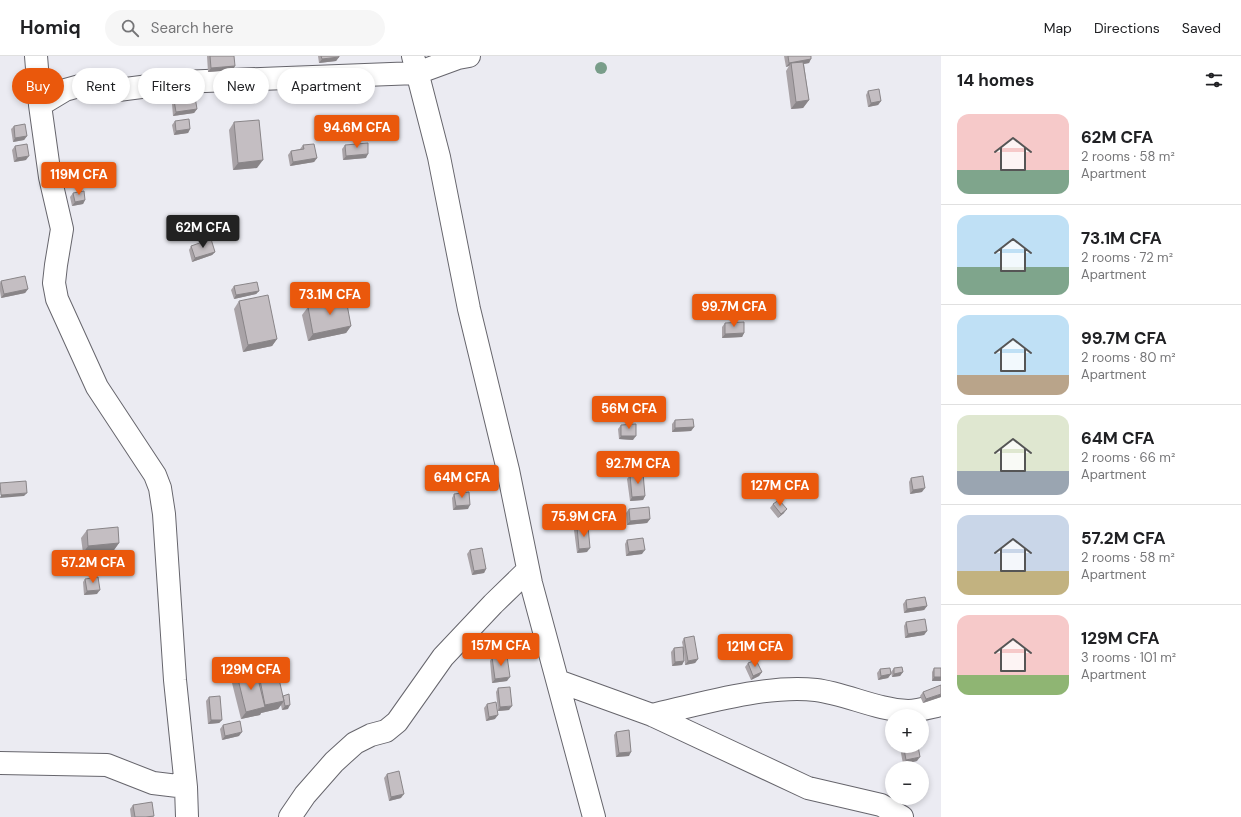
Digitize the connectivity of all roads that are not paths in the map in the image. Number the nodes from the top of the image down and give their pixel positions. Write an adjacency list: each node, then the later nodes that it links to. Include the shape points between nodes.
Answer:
1 (36, 56): 4 (street)
2 (469, 56): 3 (street)
3 (415, 64): 4 (street, via 180,82 118,90 94,84 83,85 65,90); 5 (street, via 439,156 469,309 508,470)
4 (40, 105): 10 (street, via 50,177 62,229 54,283 57,299 97,387 144,457 160,488)
5 (528, 570): 6 (street); 12 (street, via 443,657 397,722 386,731 355,743 305,794)
6 (558, 681): 8 (street); 13 (street)
7 (941, 705): 8 (street, via 909,711 869,704 817,690 783,689)
8 (652, 715): 14 (street, via 808,788 880,806)
9 (0, 763): 10 (street, via 107,765 153,783)
10 (186, 787): 11 (street)
11 (187, 817)
12 (290, 817)
13 (594, 817)
14 (902, 817)

